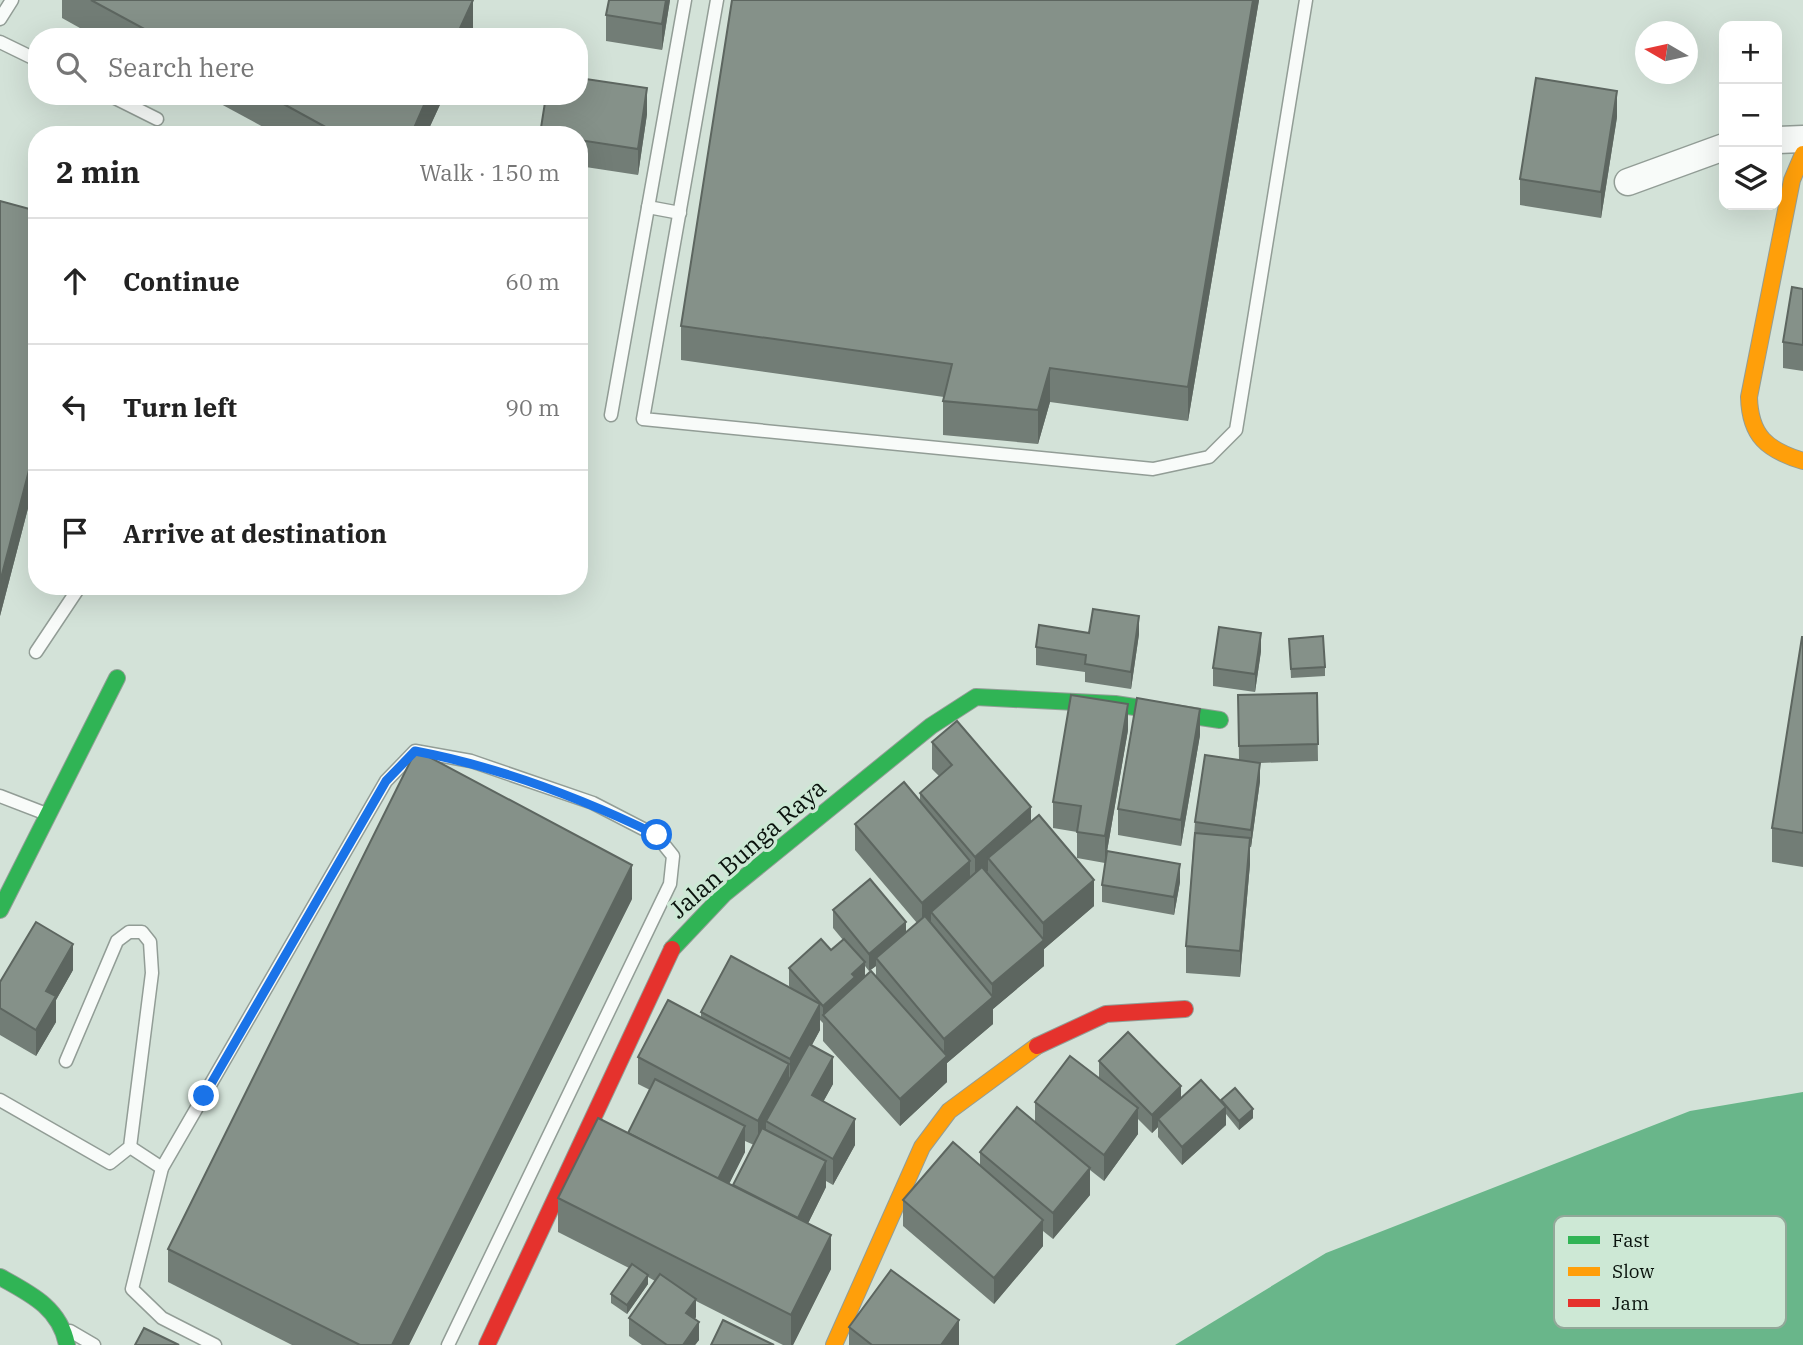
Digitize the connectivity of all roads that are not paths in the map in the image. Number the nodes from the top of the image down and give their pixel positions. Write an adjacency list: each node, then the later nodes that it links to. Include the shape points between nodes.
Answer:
1 (12, 0): 5 (lane)
2 (685, 0): 15 (lane)
3 (717, 0): 16 (lane)
4 (1306, 0): 16 (lane, via 1236,430 1209,457 1153,469 643,419)
5 (0, 19)
6 (0, 42): 7 (lane)
7 (28, 56)
8 (129, 105): 9 (lane)
9 (157, 119)
10 (1803, 139): 11 (street)
11 (1782, 140)
12 (1719, 149): 14 (street)
13 (1803, 154): 18 (street, via 1792,180 1748,415 1764,446)
14 (1628, 182)
15 (648, 207): 16 (lane); 17 (lane)
16 (680, 213)
17 (611, 415)
18 (1803, 461)
19 (74, 595): 20 (lane)
20 (36, 652)
21 (117, 678): 24 (street)
22 (1220, 720): 37 (street, Jalan Bunga Raya, via 1115,704 976,697 930,726 724,894 675,943)
23 (0, 796): 24 (lane)
24 (48, 814): 25 (street)
25 (0, 910)
26 (1185, 1009): 38 (street, via 1107,1014 1074,1026 1023,1053 949,1111 922,1147)
27 (66, 1061): 29 (lane, via 117,941 129,932 142,932 150,942 152,973)
28 (0, 1100): 29 (lane, via 110,1163)
29 (130, 1147): 30 (lane)
30 (162, 1168): 35 (lane, via 132,1289 162,1318); 36 (lane, via 386,781 415,751 471,761 593,803 657,835 673,856 670,884)
31 (0, 1277): 32 (street, via 44,1303)
32 (65, 1328): 33 (street); 34 (lane)
33 (67, 1345)
34 (94, 1345)
35 (215, 1345)
36 (448, 1345)
37 (487, 1345)
38 (834, 1345)

